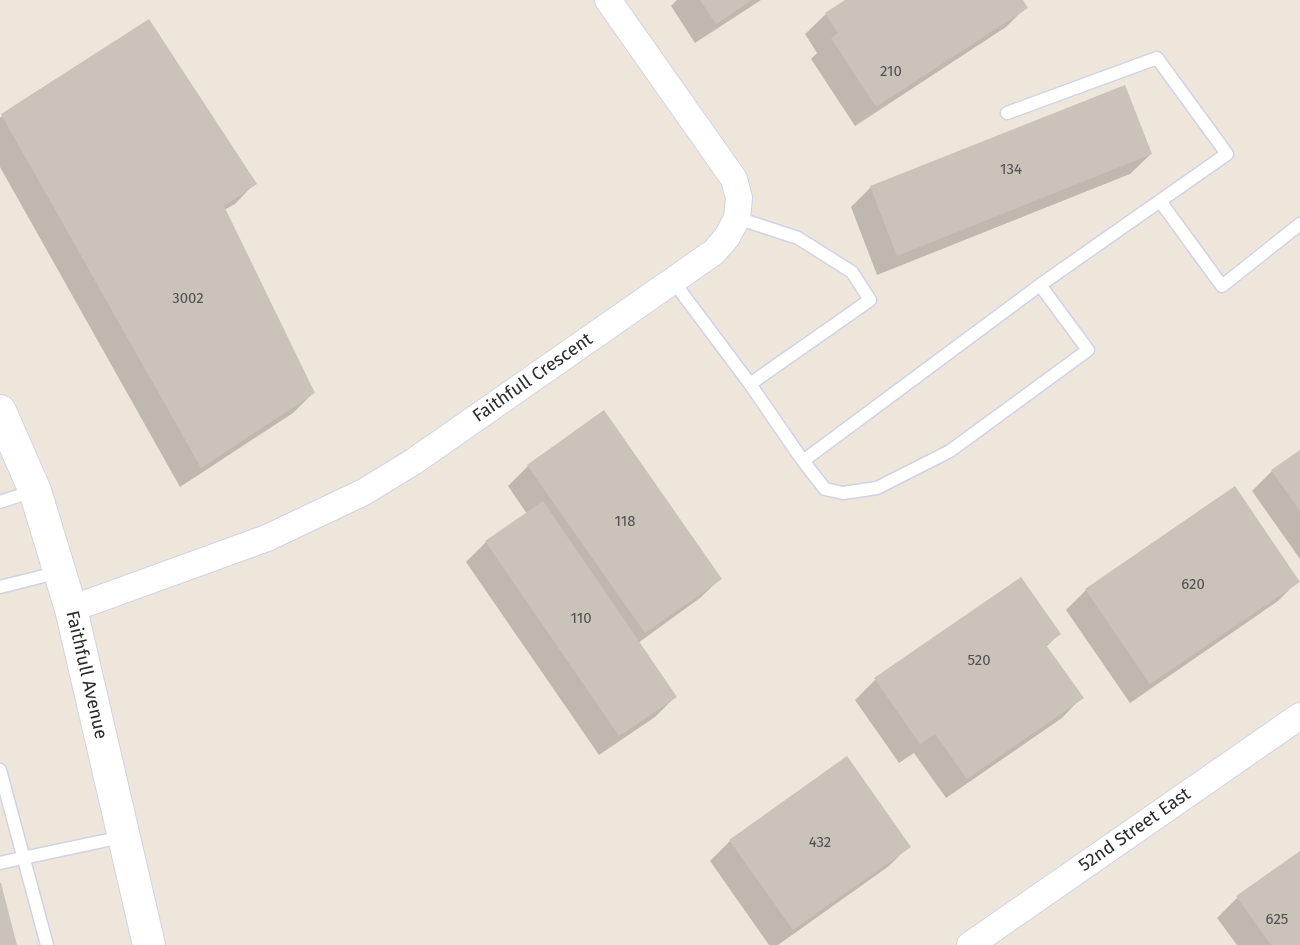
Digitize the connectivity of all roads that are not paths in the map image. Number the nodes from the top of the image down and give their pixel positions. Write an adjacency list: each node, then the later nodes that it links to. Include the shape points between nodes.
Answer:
1 (608, 0): 4 (street, via 734,179 739,198)
2 (1007, 113): 3 (lane, via 1157,57 1227,154)
3 (1160, 201): 5 (lane, via 1222,286); 7 (lane)
4 (737, 218): 6 (street, Faithfull Crescent, via 714,252); 8 (lane, via 798,238 852,272 870,300)
5 (1300, 224)
6 (673, 281): 8 (lane); 15 (street, Faithfull Crescent, via 364,492 267,538)
7 (1040, 285): 10 (lane); 10 (lane, via 1088,350 950,451 877,488 843,493 825,489)
8 (750, 384): 10 (lane)
9 (0, 411): 11 (street, Faithfull Avenue)
10 (803, 461)
11 (35, 491): 12 (lane); 13 (street, Faithfull Avenue)
12 (0, 502)
13 (60, 572): 14 (lane); 15 (street, Faithfull Avenue)
14 (0, 588)
15 (71, 609): 18 (street, Faithfull Avenue)
16 (1300, 716): 23 (street, 52nd Street East)
17 (0, 770): 19 (lane)
18 (124, 837): 19 (lane); 22 (street, Faithfull Avenue)
19 (23, 858): 20 (lane); 21 (lane)
20 (0, 863)
21 (46, 945)
22 (149, 945)
23 (970, 945)

